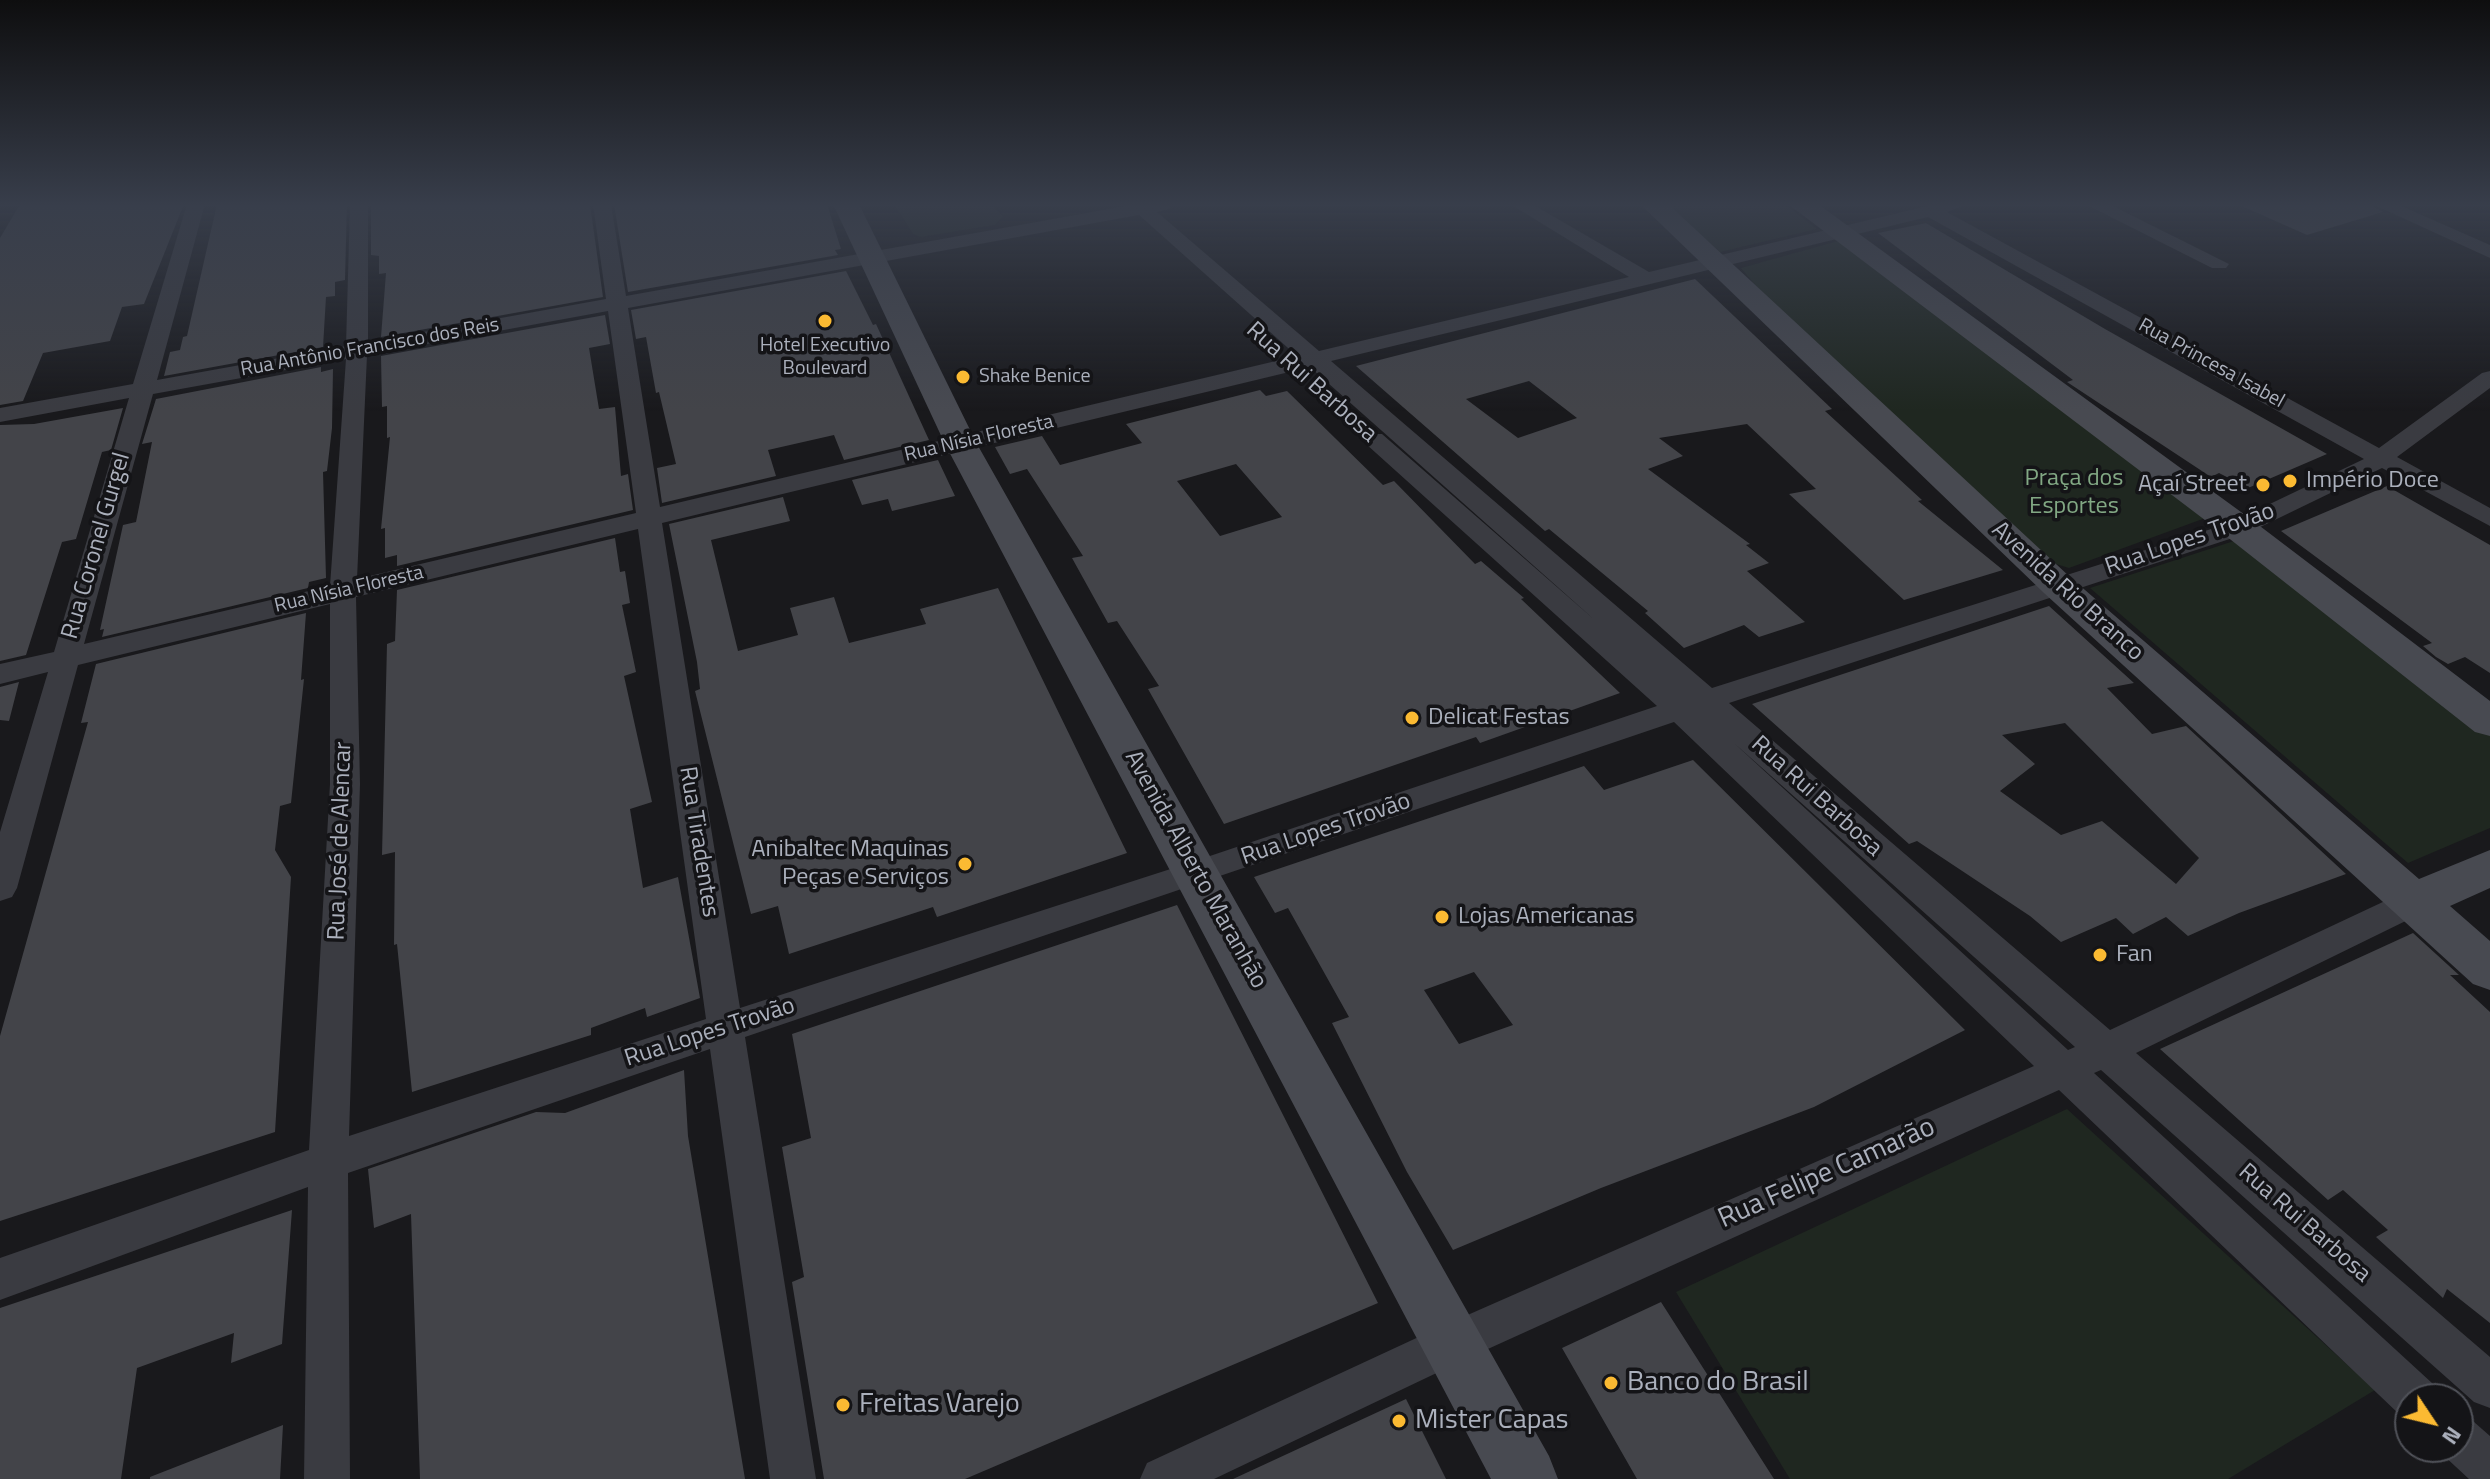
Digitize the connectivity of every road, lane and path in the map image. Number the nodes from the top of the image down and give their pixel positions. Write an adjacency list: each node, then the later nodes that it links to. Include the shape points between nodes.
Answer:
1 (175, 273): 17 (street, Rua Coronel Gurgel)
2 (358, 273): 14 (street, Rua José de Alencar)
3 (612, 273): 13 (street, Rua Tiradentes)
4 (784, 273): 13 (street, Rua Antônio Francisco dos Reis)
5 (881, 273): 19 (main road, Avenida Alberto Maranhão)
6 (1202, 273): 15 (street, Rua Rui Barbosa)
7 (1636, 273): 12 (street)
8 (1671, 273): 12 (street, Rua Nísia Floresta)
9 (1725, 273): 24 (main road, Avenida Rio Branco)
10 (1896, 273): 23 (main road)
11 (2044, 273): 20 (street, Rua Princesa Isabel)
12 (1646, 279): 15 (street, Rua Nísia Floresta)
13 (617, 303): 14 (street, Rua Antônio Francisco dos Reis); 21 (street, Rua Tiradentes)
14 (357, 350): 17 (street, Rua Antônio Francisco dos Reis); 25 (street, Rua José de Alencar)
15 (1301, 362): 19 (street, Rua Nísia Floresta); 28 (street, Rua Rui Barbosa)
16 (2490, 378): 20 (street, Rua Lopes Trovão)
17 (141, 389): 18 (street, Rua Antônio Francisco dos Reis); 26 (street, Rua Coronel Gurgel)
18 (0, 415)
19 (961, 444): 21 (street, Rua Nísia Floresta); 31 (main road, Avenida Alberto Maranhão)
20 (2382, 458): 22 (street, Rua Princesa Isabel); 23 (street, Rua Lopes Trovão)
21 (649, 518): 25 (street, Rua Nísia Floresta); 35 (street, Rua Tiradentes)
22 (2490, 518)
23 (2239, 528): 24 (street, Rua Lopes Trovão); 29 (main road)
24 (2057, 585): 28 (street, Rua Lopes Trovão); 33 (main road, Avenida Rio Branco)
25 (343, 592): 26 (street, Rua Nísia Floresta); 38 (street, Rua José de Alencar, via 345,784)
26 (66, 658): 27 (street, Rua Nísia Floresta); 32 (street, Rua Coronel Gurgel)
27 (0, 674)
28 (1693, 705): 31 (street, Rua Lopes Trovão); 36 (street, Rua Rui Barbosa); 37 (street, Rua Rui Barbosa)
29 (2490, 722)
30 (2490, 868): 33 (main road, Rua Felipe Camarão)
31 (1198, 873): 35 (street, Rua Lopes Trovão); 40 (main road, Avenida Alberto Maranhão)
32 (0, 888)
33 (2414, 902): 34 (main road, Avenida Rio Branco); 36 (street, Rua Felipe Camarão)
34 (2490, 970)
35 (726, 1027): 38 (street, Rua Lopes Trovão); 46 (street, Rua Tiradentes)
36 (2102, 1051): 37 (street, Rua Felipe Camarão); 42 (street, Rua Rui Barbosa)
37 (2062, 1071): 40 (street, Rua Felipe Camarão); 41 (street, Rua Rui Barbosa)
38 (328, 1163): 39 (street, Rua Lopes Trovão); 45 (street, Rua José de Alencar)
39 (0, 1279)
40 (1453, 1343): 47 (street, Rua Felipe Camarão); 48 (main road, Avenida Alberto Maranhão)
41 (2399, 1383)
42 (2490, 1386)
43 (2474, 1452): 44 (street)
44 (2490, 1467)
45 (327, 1479)
46 (793, 1479)
47 (1163, 1479)
48 (1526, 1479)

